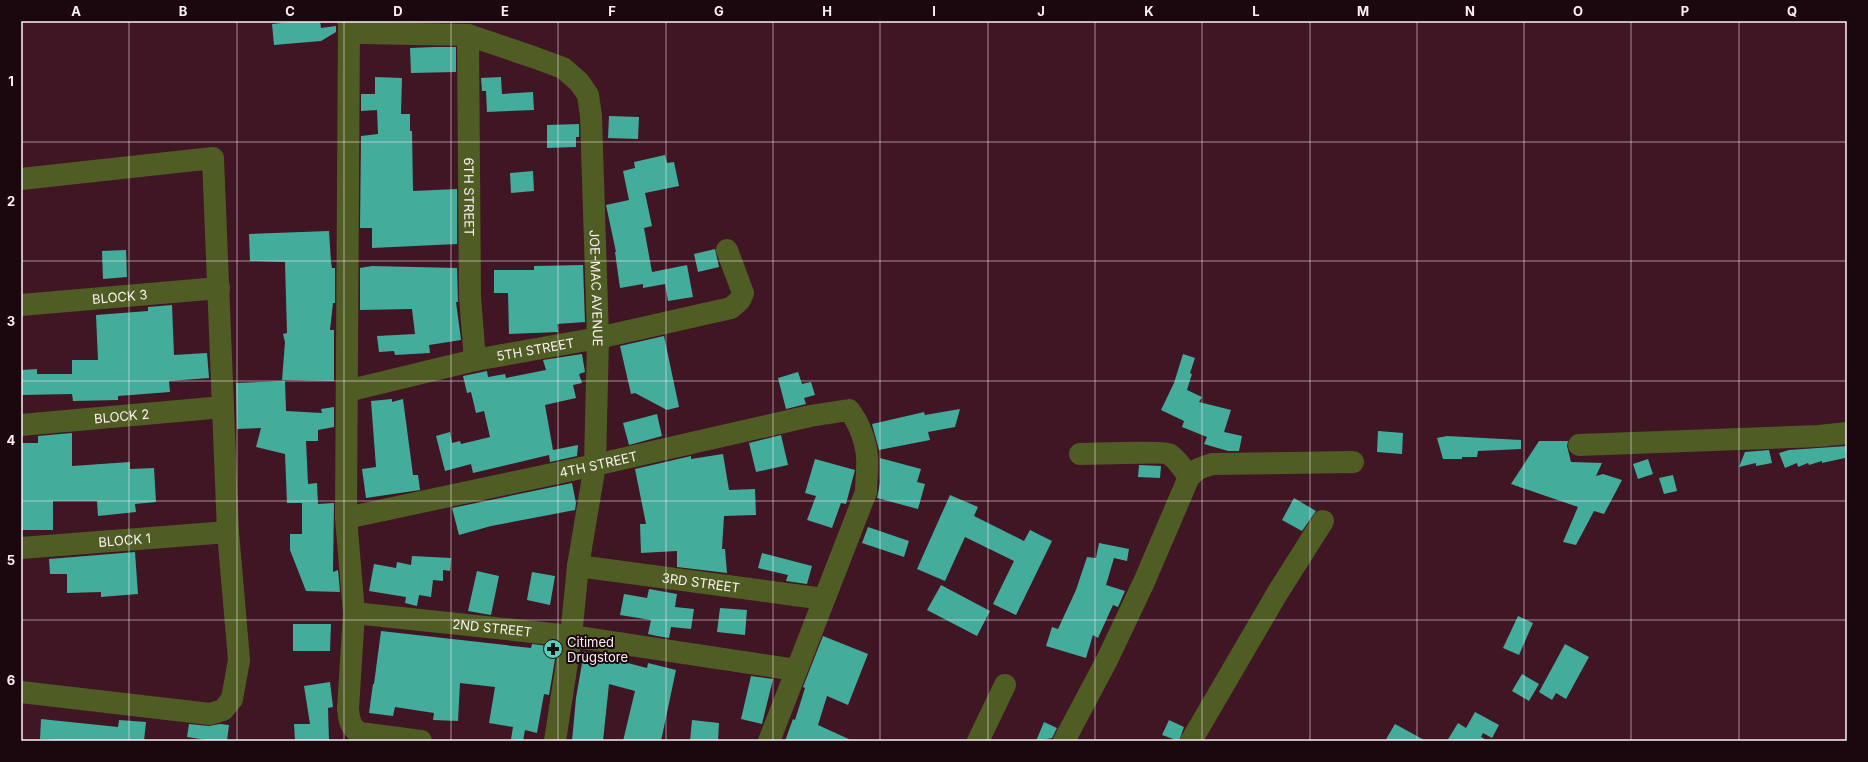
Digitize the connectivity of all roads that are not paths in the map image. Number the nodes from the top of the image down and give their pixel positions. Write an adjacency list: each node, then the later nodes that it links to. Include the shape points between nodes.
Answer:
1 (348, 22): 2 (street, JOE-MAC AVENUE, via 361,33); 9 (street)
2 (472, 31): 7 (street, JOE-MAC AVENUE, via 563,68 579,82 588,95 591,116); 8 (street, 6TH STREET, via 470,297)
3 (21, 179): 5 (street, via 214,158)
4 (727, 250): 7 (street, 5TH STREET, via 743,293 740,300 731,308)
5 (219, 288): 6 (street, BLOCK 3); 10 (street)
6 (21, 305)
7 (598, 338): 8 (street, 5TH STREET); 16 (street, JOE-MAC AVENUE)
8 (475, 360): 9 (street, 5TH STREET)
9 (347, 391): 18 (street)
10 (222, 407): 11 (street, BLOCK 2); 20 (street)
11 (21, 425)
12 (1847, 433): 13 (street)
13 (1578, 445)
14 (1080, 454): 17 (street, via 1167,453 1178,462)
15 (1353, 462): 17 (street, via 1212,464 1198,469)
16 (595, 466): 18 (street, 4TH STREET); 22 (street, JOE-MAC AVENUE); 23 (street, 4TH STREET, via 810,416 849,410 860,429 867,456 866,492)
17 (1189, 477): 33 (street, via 1144,582 1107,660)
18 (346, 518): 24 (street)
19 (1323, 521): 34 (street, via 1278,592)
20 (228, 532): 21 (street, BLOCK 1); 28 (street, via 239,660 232,699 223,710 210,714)
21 (21, 548)
22 (578, 566): 23 (street, 3RD STREET); 25 (street, JOE-MAC AVENUE)
23 (824, 599): 26 (street)
24 (354, 613): 25 (street, 2ND STREET); 29 (street, via 348,709 351,724 360,733)
25 (571, 636): 26 (street, 2ND STREET); 30 (street, JOE-MAC AVENUE)
26 (796, 670): 31 (street)
27 (1005, 685): 32 (street)
28 (21, 692)
29 (421, 741)
30 (555, 741)
31 (769, 741)
32 (978, 741)
33 (1064, 741)
34 (1191, 741)

